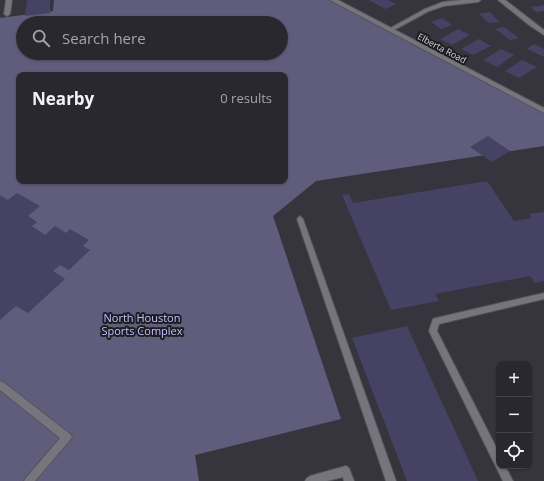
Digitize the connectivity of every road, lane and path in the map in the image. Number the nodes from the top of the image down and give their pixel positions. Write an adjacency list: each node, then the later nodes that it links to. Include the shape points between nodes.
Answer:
1 (9, 0): 5 (street)
2 (332, 0): 6 (street, Elberta Road)
3 (478, 0): 6 (street, via 443,4)
4 (501, 0): 7 (street)
5 (7, 14)
6 (390, 30): 8 (street, Elberta Road)
7 (544, 33)
8 (544, 111)
9 (300, 219): 17 (lane)
10 (544, 296): 12 (lane, via 436,321 434,325 433,331)
11 (0, 386): 14 (lane, via 67,437)
12 (496, 457)
13 (502, 469): 18 (lane)
14 (29, 481)
15 (310, 481): 16 (lane, via 346,471)
16 (349, 481)
17 (391, 481)
18 (508, 481)

